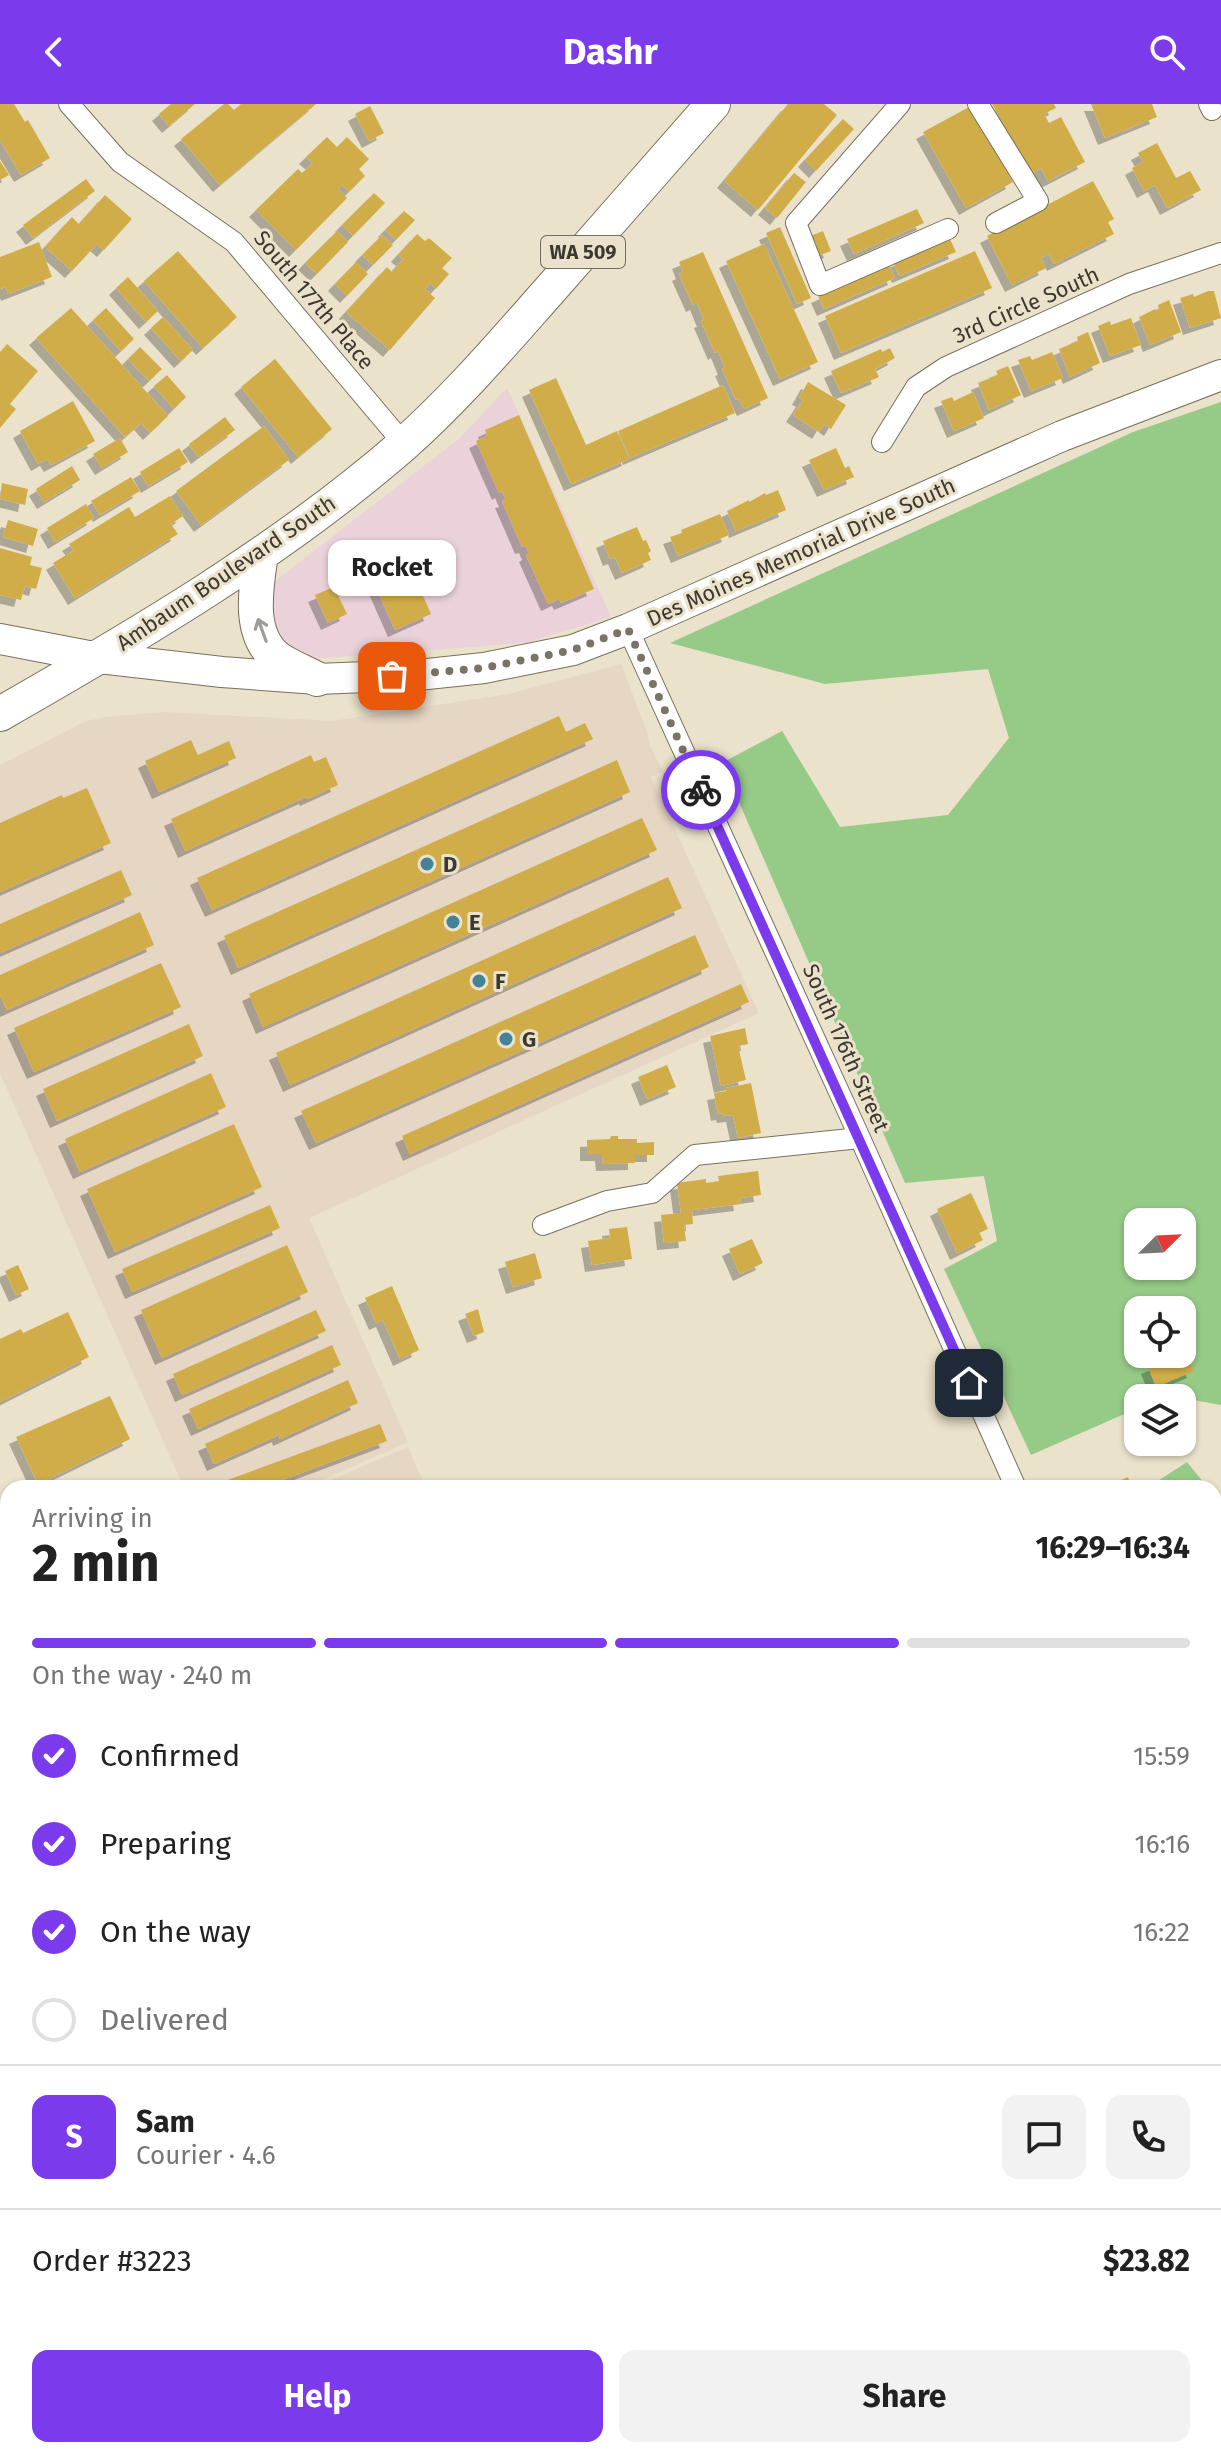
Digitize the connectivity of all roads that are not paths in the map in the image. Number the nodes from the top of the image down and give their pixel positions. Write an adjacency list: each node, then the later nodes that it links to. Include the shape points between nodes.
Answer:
1 (69, 104): 10 (street, South 177th Place, via 120,162 234,242)
2 (713, 104): 10 (main road, Ambaum Boulevard South / WA 509, via 477,373)
3 (900, 104): 6 (street, via 796,223 820,285)
4 (978, 104): 5 (street, via 1038,201)
5 (996, 223)
6 (948, 229)
7 (1221, 253): 9 (street, 3rd Circle South, via 1129,284 946,367 916,387)
8 (1221, 375): 12 (main road, Des Moines Memorial Drive South, via 1062,436)
9 (882, 442)
10 (404, 444): 11 (main road, Ambaum Boulevard South / WA 509)
11 (261, 554): 14 (main road, Ambaum Boulevard South / WA 509); 15 (main road, one-way to 11, via 275,657 261,634 254,602)
12 (628, 629): 15 (main road, Des Moines Memorial Drive South, via 573,650 484,668); 17 (street, South 176th Street)
13 (0, 639): 14 (main road, Des Moines Memorial Drive South)
14 (99, 658): 15 (main road, Des Moines Memorial Drive South); 16 (main road, WA 509)
15 (317, 679)
16 (0, 714)
17 (860, 1138): 18 (street, via 695,1155 652,1193 607,1201); 19 (street, South 176th Street)
18 (543, 1225)
19 (1012, 1480)

